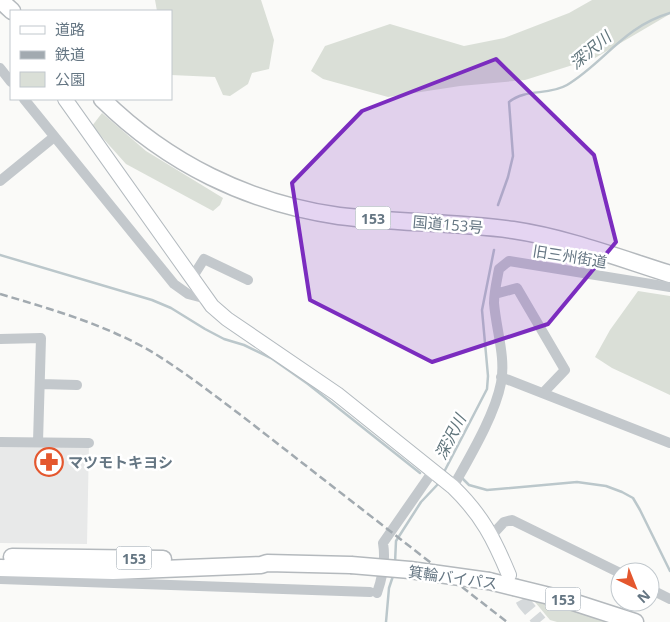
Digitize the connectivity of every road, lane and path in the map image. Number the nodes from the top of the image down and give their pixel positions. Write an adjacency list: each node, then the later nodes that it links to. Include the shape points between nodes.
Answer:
1 (0, 0): 2 (highway)
2 (11, 10)
3 (0, 68): 4 (street)
4 (10, 81)
5 (25, 100): 8 (street)
6 (66, 100): 11 (main road)
7 (103, 100): 10 (highway, 国道153号 / 153, via 145,138 194,169 243,192 272,201 340,216 446,223 550,237)
8 (54, 137): 9 (street); 15 (street, via 174,284 188,294)
9 (0, 180)
10 (670, 274)
11 (192, 278): 12 (street, via 204,259); 15 (main road)
12 (248, 280)
13 (670, 287): 14 (street, 旧三州街道, via 509,261 499,269)
14 (495, 297): 17 (street, 旧三州街道); 20 (street, via 518,288 565,370)
15 (206, 299): 25 (main road, via 227,319 350,404)
16 (0, 339): 18 (street, via 41,338)
17 (501, 377): 20 (street); 26 (street, 旧三州街道, via 496,401 476,446)
18 (41, 384): 19 (street); 22 (street)
19 (77, 385)
20 (543, 393): 24 (street)
21 (0, 442): 22 (street)
22 (38, 442): 23 (street)
23 (89, 443)
24 (670, 443)
25 (436, 473): 26 (main road); 33 (street, via 383,543 383,574 374,592)
26 (452, 486): 27 (main road, via 468,501)
27 (492, 535): 31 (street, via 504,522 512,520); 32 (main road)
28 (0, 557): 29 (highway, 箕輪バイパス / 153, via 261,560)
29 (267, 563): 30 (highway, 箕輪バイパス / 153, via 113,571); 34 (highway, 箕輪バイパス / 153, bridge, via 351,565 489,581 570,600)
30 (0, 568)
31 (610, 568)
32 (509, 574)
33 (0, 579)
34 (635, 622)

